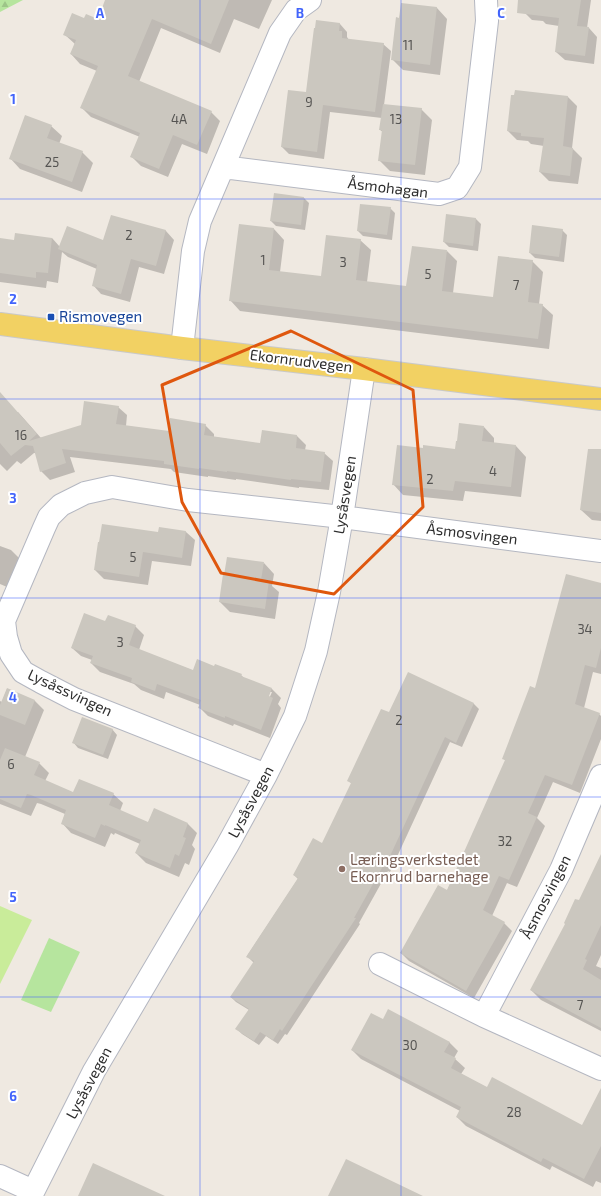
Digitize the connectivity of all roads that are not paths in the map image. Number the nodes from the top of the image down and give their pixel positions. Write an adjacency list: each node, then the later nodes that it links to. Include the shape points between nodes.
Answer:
1 (310, 0): 3 (street, via 296,10 280,33)
2 (486, 0): 3 (street, Åsmohagan, via 487,21 470,167 457,188 440,194)
3 (223, 168): 5 (street, via 200,221 193,251)
4 (0, 324): 5 (main road, Ekornrudvegen)
5 (182, 348): 6 (main road, Ekornrudvegen)
6 (364, 369): 7 (main road, Ekornrudvegen); 8 (street, Lysåsvegen)
7 (601, 399)
8 (342, 517): 9 (street, Åsmosvingen); 10 (street, Lysåsvegen, via 316,651 295,716); 10 (street, Lysåssvingen, via 188,500 112,487 85,493 61,505 49,517 4,621 11,654 23,672 81,702)
9 (601, 551)
10 (266, 775): 16 (street, Lysåsvegen, via 94,1071)
11 (601, 776): 13 (street, Åsmosvingen, via 561,870)
12 (380, 964): 13 (street)
13 (484, 1016): 14 (street)
14 (601, 1069)
15 (0, 1176): 16 (street)
16 (32, 1194)

